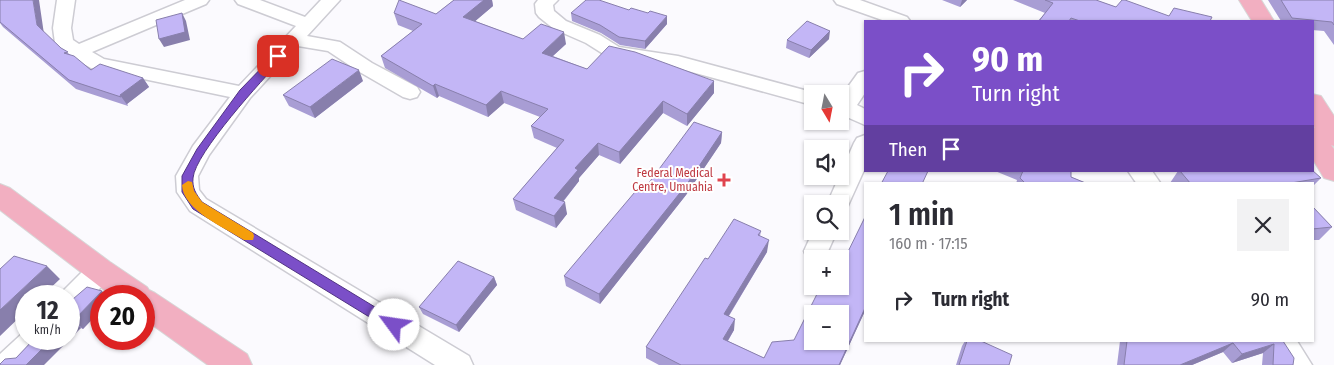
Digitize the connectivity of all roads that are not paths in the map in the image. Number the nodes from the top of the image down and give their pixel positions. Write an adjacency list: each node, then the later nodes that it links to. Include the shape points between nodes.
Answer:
1 (66, 0): 15 (street, via 62,28 64,43)
2 (200, 0): 15 (street)
3 (244, 0): 13 (street)
4 (331, 0): 13 (street)
5 (549, 0): 19 (street, via 544,4 545,13 560,25 612,51 678,62)
6 (843, 0): 9 (street)
7 (1233, 0): 11 (main road)
8 (1250, 0): 12 (main road)
9 (873, 5): 10 (street)
10 (899, 20)
11 (1244, 20)
12 (1262, 20)
13 (309, 24): 14 (street)
14 (293, 40): 17 (street, via 333,46); 18 (street)
15 (76, 52): 18 (street, via 98,64)
16 (864, 78): 20 (street)
17 (410, 92)
18 (243, 93): 40 (street, via 200,151 187,176 188,192 198,206)
19 (804, 96)
20 (849, 98)
21 (1314, 105): 24 (main road)
22 (849, 109): 23 (street)
23 (864, 117)
24 (1334, 137)
25 (1314, 139): 27 (main road)
26 (864, 146): 31 (street)
27 (1334, 171)
28 (1140, 172): 29 (street)
29 (1148, 182)
30 (0, 195): 32 (main road)
31 (842, 195)
32 (99, 271): 33 (main road); 34 (street)
33 (120, 285)
34 (80, 291)
35 (155, 310): 39 (main road)
36 (1283, 342): 41 (street)
37 (22, 350): 38 (street)
38 (8, 365)
39 (235, 365)
40 (459, 365)
41 (1298, 365)

